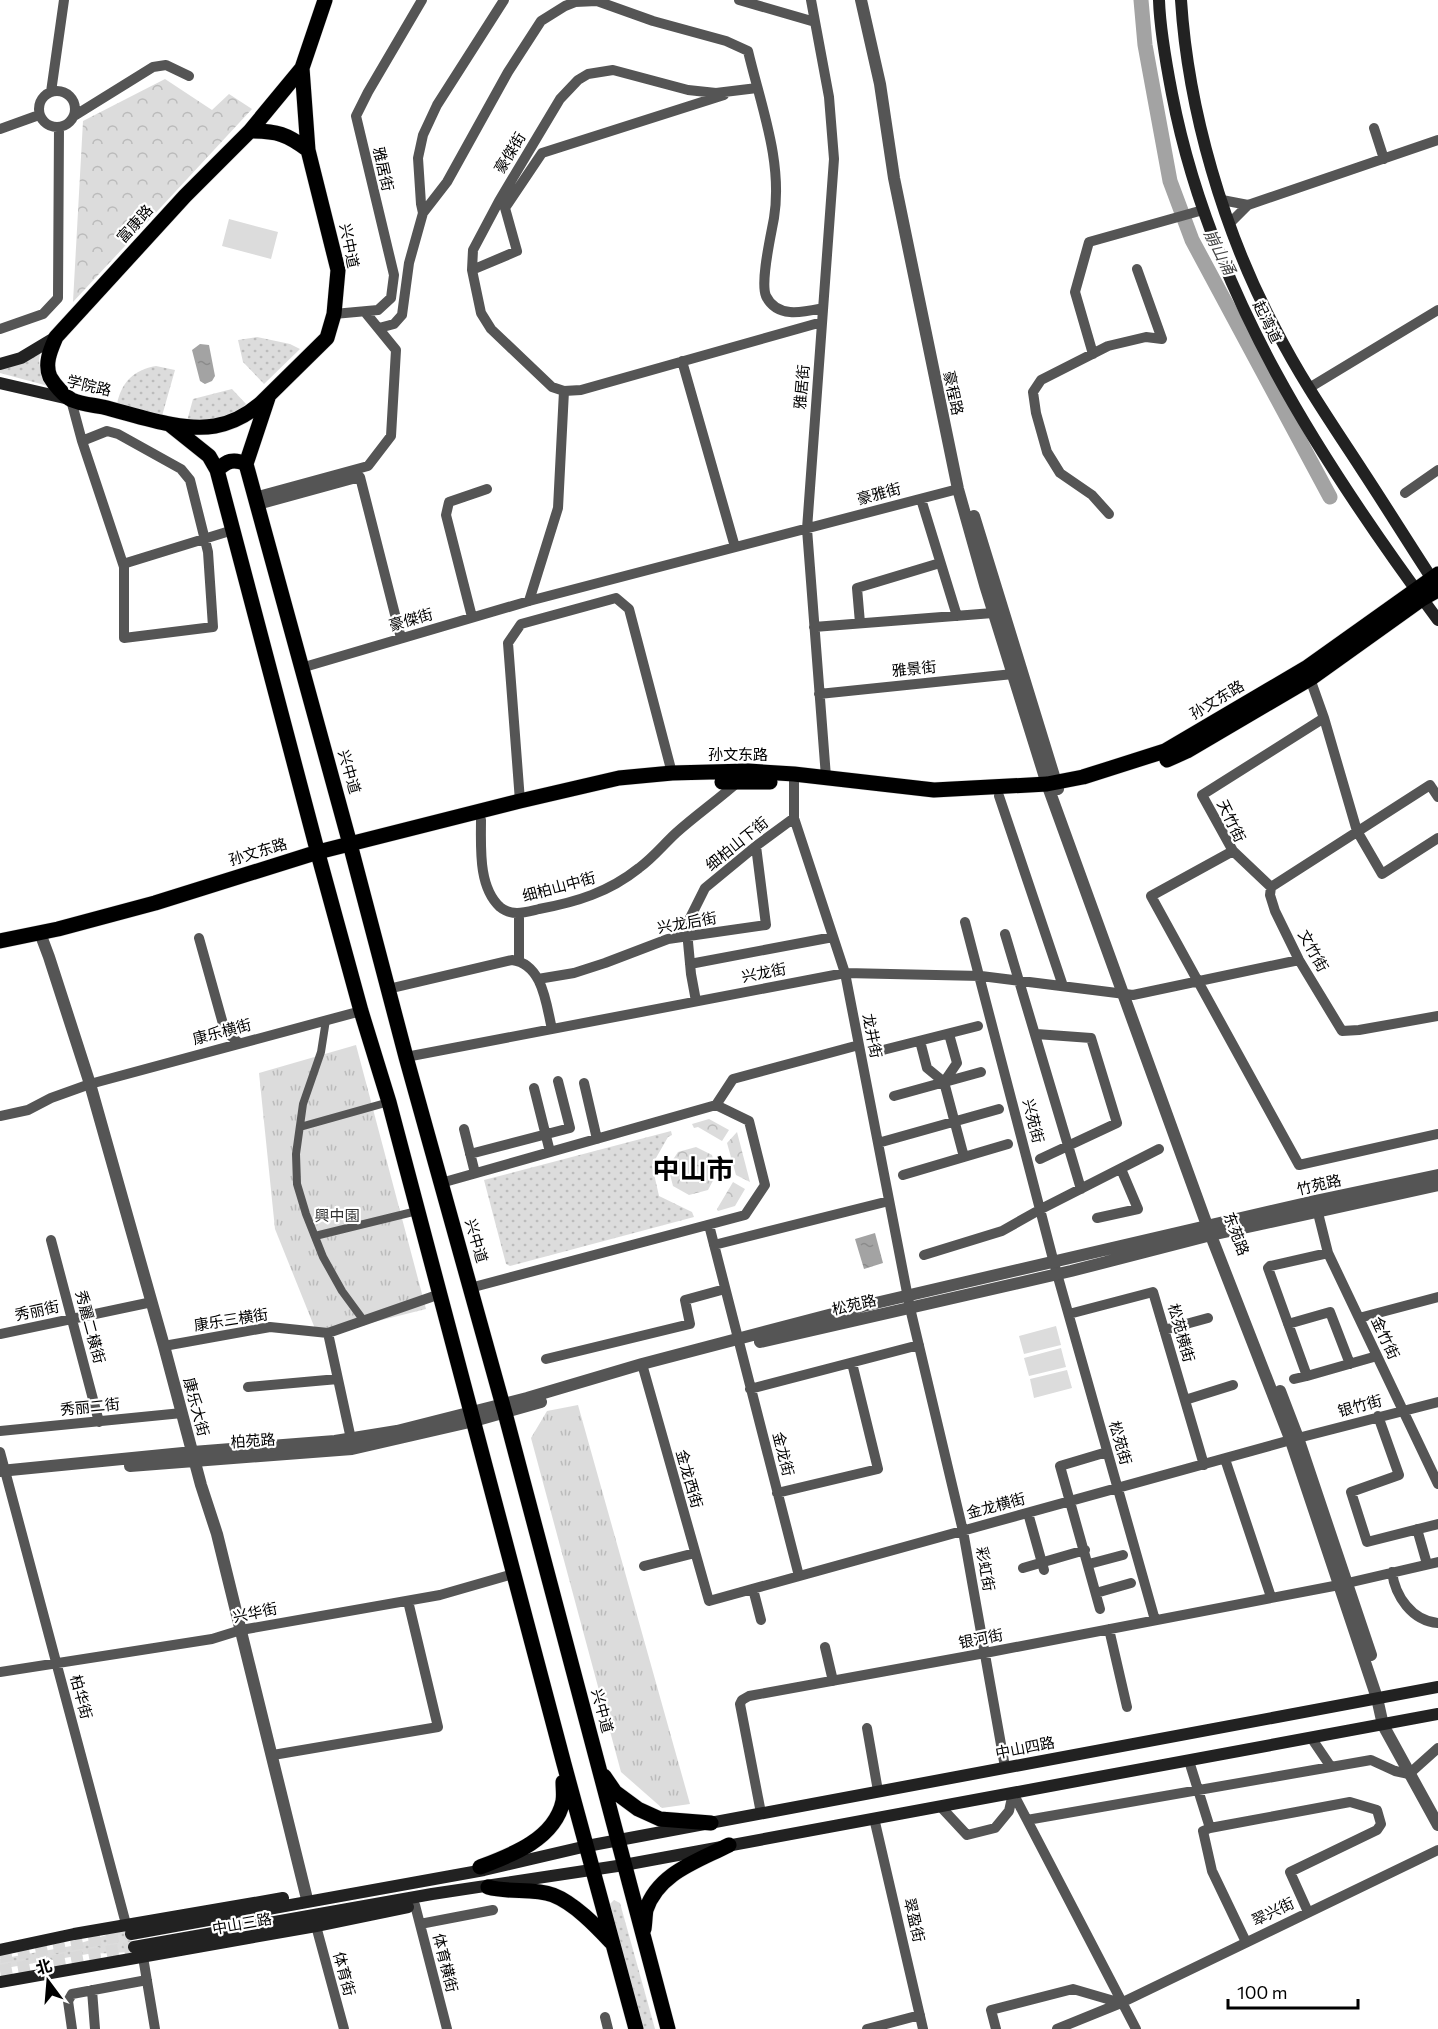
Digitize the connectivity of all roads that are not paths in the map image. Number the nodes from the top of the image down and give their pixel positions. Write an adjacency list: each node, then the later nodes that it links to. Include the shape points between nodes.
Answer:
1 (64, 0): 16 (street)
2 (325, 0): 12 (main road)
3 (422, 0): 35 (street, 雅居街, via 356,116 394,275 391,298 378,310)
4 (504, 0): 29 (street, via 437,105 423,135 418,158)
5 (739, 0): 11 (street)
6 (811, 0): 11 (street, 雅居街)
7 (861, 0): 55 (street, 豪程路)
8 (869, 0): 86 (street, 豪程路, via 965,487)
9 (1159, 0): 28 (main road, 起湾道, via 1168,72)
10 (1180, 0): 26 (main road, 起湾道, via 1188,75)
11 (815, 22): 33 (street, 雅居街, via 829,97 834,159)
12 (302, 68): 22 (main road, 富康路); 24 (main road, 兴中道)
13 (189, 76): 18 (street, via 166,65 153,67)
14 (757, 88): 15 (street, 豪傑街); 29 (street, via 748,51 726,41 597,1 564,6 541,21 447,182); 33 (street, via 772,146 777,199 765,294 781,311)
15 (739, 90): 32 (street, via 542,153 505,208 517,251); 32 (street, 豪傑街, via 688,90 613,70 588,74 578,80 560,99 499,201 474,250)
16 (51, 92): 17 (street, via 39,104); 18 (street, via 62,92 72,98)
17 (39, 115): 19 (street, via 47,125); 21 (street)
18 (74, 117): 19 (street)
19 (59, 127): 39 (street, via 58,298 43,314)
20 (1374, 128): 25 (street)
21 (0, 129)
22 (250, 131): 24 (main road, via 275,131); 40 (main road, 富康路, via 184,196)
23 (1438, 140): 25 (street)
24 (308, 150): 36 (main road, 兴中道, via 338,270)
25 (1384, 159): 27 (street)
26 (1222, 200): 27 (street); 30 (main road, 起湾道)
27 (1248, 205): 30 (street)
28 (1198, 211): 41 (street, via 1089,242 1075,292); 61 (main road, 起湾道, via 1209,227 1249,323 1300,416)
29 (423, 213): 38 (street, via 409,263 402,315 394,324)
30 (1230, 224): 45 (main road, 起湾道, via 1275,329)
31 (1137, 269): 41 (street, via 1162,339 1146,337 1108,346)
32 (472, 270): 46 (street, 豪傑街, via 481,313 491,329 542,379)
33 (823, 308): 37 (street, 雅居街)
34 (1438, 310): 45 (street)
35 (365, 312): 36 (street, 雅居街); 38 (street)
36 (334, 314): 47 (main road, 兴中道, via 327,338)
37 (822, 322): 42 (street); 62 (street, 雅居街)
38 (379, 328): 58 (street, via 396,350 391,436 368,466)
39 (0, 329)
40 (56, 337): 43 (main road, via 21,358); 48 (main road, 富康路, via 47,365 56,385)
41 (1093, 354): 60 (street, via 1041,380 1033,392 1047,452 1060,473 1092,495)
42 (682, 361): 46 (street); 64 (street)
43 (0, 364)
44 (0, 383): 48 (main road, 学院路)
45 (1309, 388): 59 (main road, 起湾道)
46 (564, 392): 69 (street, via 558,508)
47 (268, 398): 49 (main road, 兴中道, via 230,422 213,426); 51 (main road)
48 (71, 400): 49 (main road, 学院路); 50 (street)
49 (169, 424): 52 (main road, via 209,456)
50 (82, 441): 66 (street); 66 (street, via 107,431 181,469 190,480 208,552 213,627 124,638)
51 (246, 464): 52 (main road, via 237,459); 58 (main road, 兴中道)
52 (217, 470): 63 (main road)
53 (1438, 470): 56 (street)
54 (487, 489): 72 (street, via 449,502 446,514)
55 (958, 489): 57 (street, 豪雅街); 70 (street, 豪程路)
56 (1405, 493)
57 (921, 499): 62 (street, 豪雅街); 65 (street)
58 (256, 501): 76 (street, via 360,477); 77 (main road, 兴中道)
59 (1383, 502): 61 (main road); 67 (main road, 起湾道)
60 (1109, 514)
61 (1364, 515): 68 (main road, 起湾道)
62 (807, 529): 64 (street, 豪傑街); 75 (street, 雅居街)
63 (233, 530): 66 (street); 97 (main road)
64 (735, 547): 69 (street, 豪傑街)
65 (940, 563): 71 (street); 74 (street, via 857,588)
66 (123, 564)
67 (1436, 583): 68 (main road, 孙文东路)
68 (1419, 594): 73 (main road, 起湾道); 78 (main road, 孙文东路)
69 (529, 600): 72 (street, 豪傑街)
70 (993, 613): 71 (street); 79 (street, 豪程路)
71 (957, 616): 74 (street)
72 (472, 617): 76 (street, 豪傑街)
73 (1438, 620)
74 (860, 623): 75 (street)
75 (814, 627): 80 (street, 雅居街)
76 (401, 638): 77 (street, 豪傑街)
77 (301, 668): 95 (main road, 兴中道)
78 (1308, 673): 81 (street); 86 (main road, 孙文东路, via 1168,760 1084,787)
79 (1013, 674): 80 (street, 雅景街); 86 (street, 豪程路)
80 (819, 694): 84 (street, 雅居街)
81 (1324, 718): 92 (street); 96 (street, 天竹街, via 1202,795)
82 (672, 773): 83 (main road, 孙文东路); 89 (main road, 孙文东路, via 619,778); 89 (street, via 629,609 616,598 521,624 508,643)
83 (743, 777): 85 (main road, 孙文东路); 91 (main road, 孙文东路, via 620,786); 99 (street, 细柏山中街, via 641,867 615,885 597,895)
84 (826, 777): 85 (main road, 孙文东路); 86 (main road, 孙文东路, via 934,790)
85 (794, 778): 87 (main road, 孙文东路, via 934,798); 90 (street, 龙井街)
86 (1053, 787): 87 (main road, 孙文东路); 118 (street, 东苑路)
87 (999, 796): 116 (street)
88 (1438, 796): 92 (street, via 1430,785)
89 (520, 801): 95 (main road, 孙文东路)
90 (794, 818): 94 (street, 细柏山下街); 104 (street, 龙井街)
91 (481, 820): 95 (main road, 孙文东路); 99 (street, 细柏山中街, via 483,863 490,894 508,912)
92 (1357, 831): 93 (street, via 1382,874); 98 (street)
93 (1438, 838)
94 (756, 846): 103 (street, 细柏山下街, via 705,888 690,918); 103 (street, 兴龙后街, via 766,926)
95 (351, 848): 97 (main road, 孙文东路); 117 (main road, 兴中道)
96 (1233, 851): 98 (street); 115 (street, 天竹街, via 1151,896)
97 (319, 856): 102 (main road, 孙文东路, via 149,912); 120 (main road)
98 (1271, 887): 108 (street, 文竹街, via 1275,911)
99 (519, 913): 109 (street)
100 (965, 922): 112 (street, 兴苑街)
101 (1005, 934): 114 (street)
102 (41, 936): 106 (main road, 孙文东路); 107 (main road, 孙文东路); 135 (street, 康乐大街)
103 (689, 936): 110 (street, 细柏山下街); 113 (street, 兴龙后街, via 668,939 574,973)
104 (833, 937): 110 (street); 111 (street, 龙井街)
105 (199, 938): 128 (street, via 225,1031)
106 (0, 941)
107 (0, 948)
108 (1299, 960): 115 (street); 121 (street, 文竹街, via 1342,1031)
109 (519, 961): 113 (street); 117 (street)
110 (690, 964): 119 (street, 细柏山下街)
111 (845, 973): 112 (street, 兴龙街); 119 (street, 兴龙街); 129 (street, 龙井街)
112 (981, 976): 114 (street, 兴龙街); 166 (street, 兴苑街)
113 (538, 979): 124 (street)
114 (1019, 981): 116 (street, 兴龙街); 126 (street)
115 (1198, 981): 118 (street); 146 (street, 天竹街, via 1299,1165)
116 (1063, 986): 118 (street, 兴龙街)
117 (388, 989): 131 (main road, 兴中道)
118 (1128, 994): 170 (street, 东苑路)
119 (696, 1001): 124 (street, 兴龙街)
120 (361, 1011): 122 (street, 康乐横街); 139 (main road)
121 (1438, 1016)
122 (326, 1020): 128 (street, 康乐横街); 144 (street)
123 (978, 1026): 125 (street)
124 (552, 1029): 131 (street, 兴龙街)
125 (949, 1034): 127 (street); 134 (street, via 957,1063)
126 (1036, 1034): 151 (street); 151 (street, via 1091,1038 1117,1123)
127 (920, 1041): 130 (street); 134 (street, via 927,1068)
128 (239, 1043): 135 (street, 康乐横街)
129 (859, 1045): 140 (street, via 733,1079); 149 (street, 龙井街)
130 (883, 1050)
131 (406, 1057): 161 (main road, 兴中道)
132 (981, 1072): 134 (street)
133 (558, 1081): 147 (street, via 570,1128)
134 (944, 1082): 138 (street); 143 (street)
135 (90, 1083): 142 (street, 康乐横街, via 28,1110); 181 (street, 康乐大街)
136 (584, 1083): 148 (street)
137 (534, 1088): 147 (street)
138 (894, 1096)
139 (389, 1102): 144 (street); 167 (main road)
140 (716, 1105): 148 (street); 169 (street, via 749,1122 765,1185 745,1215)
141 (999, 1110): 143 (street)
142 (0, 1116)
143 (955, 1122): 149 (street); 155 (street)
144 (300, 1127): 171 (street, via 297,1184)
145 (464, 1129): 154 (street)
146 (1438, 1134)
147 (545, 1135): 153 (street); 154 (street)
148 (597, 1139): 153 (street)
149 (878, 1143): 164 (street, 龙井街)
150 (1008, 1144): 155 (street)
151 (1069, 1146): 156 (street); 163 (street)
152 (1159, 1149): 157 (street)
153 (549, 1152): 158 (street)
154 (470, 1155): 158 (street)
155 (964, 1157): 159 (street)
156 (1040, 1159)
157 (1121, 1168): 163 (street); 168 (street, via 1138,1209)
158 (475, 1173): 161 (street)
159 (903, 1175)
160 (1438, 1175): 165 (street, 竹苑路)
161 (441, 1183): 177 (main road, 兴中道)
162 (1438, 1185): 165 (street, 竹苑路)
163 (1081, 1189): 166 (street)
164 (889, 1201): 173 (street); 182 (street, 龙井街)
165 (1316, 1206): 170 (street, 竹苑路); 174 (street, 金竹街)
166 (1041, 1209): 175 (street, via 1002,1231); 176 (street, 兴苑街)
167 (417, 1211): 171 (street); 179 (main road)
168 (1096, 1218)
169 (709, 1225): 173 (street, 金龙街); 177 (street)
170 (1214, 1231): 176 (street, 松苑路); 216 (street, 东苑路)
171 (315, 1236): 187 (street, via 342,1291)
172 (51, 1240): 184 (street, 秀麗二橫街)
173 (714, 1245): 178 (street, 金龙街)
174 (1328, 1253): 186 (street, 金竹街); 188 (street, via 1268,1268)
175 (924, 1255)
176 (1056, 1268): 182 (street, 松苑路); 183 (street, 松苑街)
177 (470, 1288): 208 (main road, 兴中道)
178 (725, 1289): 192 (street, 金龙街); 196 (street, via 685,1300 690,1324)
179 (440, 1294): 187 (street, 康乐三横街); 212 (main road)
180 (1438, 1297): 186 (street)
181 (152, 1302): 184 (street, 秀丽街); 193 (street, 康乐大街)
182 (909, 1302): 192 (street, 松苑路); 194 (street, 彩虹街)
183 (1069, 1314): 189 (street, 松苑横街, via 1153,1292); 218 (street, 松苑街)
184 (72, 1318): 191 (street, 秀丽街); 213 (street, 秀麗二橫街)
185 (1208, 1318): 189 (street)
186 (1359, 1318): 195 (street, 金竹街)
187 (364, 1321): 190 (street, 康乐三横街)
188 (1288, 1324): 198 (street, via 1330,1312); 200 (street)
189 (1164, 1330): 206 (street, 松苑横街)
190 (328, 1333): 193 (street, 康乐三横街, via 270,1327); 201 (street)
191 (0, 1334)
192 (738, 1343): 199 (street, 松苑路); 205 (street, 金龙街)
193 (164, 1346): 210 (street, 康乐大街)
194 (919, 1346): 197 (street); 230 (street, 彩虹街)
195 (1377, 1356): 198 (street); 209 (street, 金竹街)
196 (546, 1359)
197 (852, 1363): 205 (street); 225 (street, via 878,1469)
198 (1350, 1364): 200 (street)
199 (642, 1368): 208 (street, 松苑路); 232 (street, 金龙西街)
200 (1307, 1376): 202 (street)
201 (338, 1379): 204 (street); 215 (street)
202 (1294, 1379)
203 (1233, 1385): 206 (street)
204 (248, 1387)
205 (750, 1389): 225 (street, 金龙街)
206 (1185, 1400): 221 (street, 松苑横街)
207 (1438, 1402): 209 (street, 银竹街)
208 (504, 1408): 212 (street, 柏苑路); 271 (main road, 兴中道)
209 (1402, 1410): 211 (street, 银竹街); 223 (street, 金竹街)
210 (182, 1413): 213 (street, 秀丽二街); 219 (street, 康乐大街)
211 (1378, 1416): 216 (street, 银竹街); 229 (street, via 1399,1475 1351,1492 1367,1542)
212 (472, 1417): 215 (street, 柏苑路); 219 (street, 柏苑路, via 352,1449); 240 (main road)
213 (99, 1422): 214 (street, 秀丽二街)
214 (0, 1431)
215 (351, 1439): 219 (street, 柏苑路)
216 (1294, 1439): 220 (street, 金龙横街); 243 (street, 东苑路)
217 (0, 1452): 222 (street, 柏华街)
218 (1107, 1452): 224 (street, 松苑街); 226 (street, via 1060,1466)
219 (194, 1456): 222 (street, 柏苑路); 254 (street, 康乐大街)
220 (1225, 1459): 221 (street, 金龙横街); 246 (street)
221 (1203, 1465): 224 (street, 金龙横街)
222 (3, 1474): 257 (street, 柏华街)
223 (1438, 1484)
224 (1118, 1488): 226 (street, 金龙横街); 251 (street, 松苑街)
225 (777, 1493): 241 (street, 金龙街)
226 (1070, 1501): 227 (street, 金龙横街); 231 (street)
227 (1028, 1513): 230 (street, 金龙横街); 237 (street)
228 (1438, 1524): 229 (street)
229 (1417, 1529): 234 (street)
230 (963, 1530): 241 (street, 金龙横街); 256 (street, 彩虹街)
231 (1085, 1550): 235 (street); 237 (street)
232 (695, 1552): 236 (street); 248 (street, 金龙西街)
233 (1123, 1555): 235 (street)
234 (1433, 1563): 239 (street, 银河街)
235 (1089, 1564): 245 (street)
236 (644, 1566)
237 (1043, 1567): 238 (street)
238 (1023, 1568)
239 (1392, 1572): 243 (street, 银河街); 252 (street, via 1396,1591 1411,1611)
240 (513, 1574): 247 (street, 兴华街); 270 (main road)
241 (799, 1576): 244 (street, 金龙横街)
242 (1131, 1584): 245 (street)
243 (1343, 1584): 246 (street, 银河街); 261 (street, 东苑路)
244 (753, 1589): 248 (street, 金龙横街); 250 (street)
245 (1096, 1593): 249 (street)
246 (1271, 1597): 251 (street, 银河街)
247 (408, 1601): 254 (street, 兴华街); 268 (street, via 438,1727)
248 (709, 1601)
249 (1100, 1609)
250 (761, 1620)
251 (1155, 1620): 253 (street, 银河街)
252 (1438, 1623)
253 (1109, 1629): 256 (street, 银河街); 262 (street)
254 (241, 1630): 257 (street, 兴华街, via 212,1640); 268 (street, 康乐大街)
255 (825, 1647): 259 (street)
256 (985, 1653): 259 (street, 银河街); 272 (street, 彩虹街)
257 (57, 1664): 258 (street, 兴华街); 300 (street, 柏华街)
258 (0, 1672)
259 (833, 1681): 280 (street, 银河街, via 742,1700)
260 (1438, 1687): 261 (main road, 中山四路)
261 (1381, 1697): 264 (street, 东苑路); 272 (main road, 中山四路)
262 (1127, 1707)
263 (1438, 1714): 264 (main road)
264 (1386, 1724): 266 (main road); 274 (street, 东苑路)
265 (867, 1728): 276 (street)
266 (1311, 1739): 269 (main road); 273 (street)
267 (1438, 1748): 274 (street)
268 (273, 1755): 294 (street, 康乐大街)
269 (1189, 1761): 275 (street); 277 (main road)
270 (564, 1764): 288 (main road); 291 (main road, via 563,1802 540,1839)
271 (597, 1766): 283 (main road, via 615,1792 638,1809 660,1819); 286 (main road, 兴中道)
272 (1005, 1767): 276 (main road, 中山四路)
273 (1330, 1767): 274 (street, via 1371,1760 1395,1771); 275 (street)
274 (1412, 1771): 279 (street); 284 (street)
275 (1199, 1790): 282 (street); 285 (street)
276 (878, 1791): 280 (main road, 中山四路)
277 (1013, 1792): 278 (main road); 278 (street, via 1009,1810 995,1828 967,1834); 282 (street)
278 (940, 1806): 281 (main road)
279 (1438, 1812)
280 (761, 1813): 283 (main road, 中山四路)
281 (874, 1818): 287 (main road); 315 (street, 翠盈街)
282 (1027, 1821): 314 (street)
283 (711, 1823): 286 (main road, 中山四路)
284 (1438, 1825)
285 (1210, 1828): 297 (street, via 1350,1802 1377,1810 1381,1824 1377,1830 1290,1872); 303 (street, via 1203,1831 1212,1871)
286 (617, 1840): 288 (main road, 中山四路); 290 (main road, 兴中道)
287 (729, 1845): 290 (main road); 302 (main road, via 680,1869 659,1885 646,1910)
288 (587, 1846): 291 (main road, 中山三路); 292 (main road)
289 (1438, 1850): 297 (street, 翠兴街)
290 (624, 1865): 292 (main road, 中山三路); 302 (main road, 兴中道)
291 (482, 1868): 294 (main road, 中山三路, via 445,1870); 300 (main road, 中山三路)
292 (594, 1870): 293 (main road, 中山三路); 305 (main road)
293 (488, 1887): 295 (main road, 中山三路); 305 (main road, via 553,1895 592,1921); 306 (main road, 中山三路)
294 (306, 1894): 300 (main road, 中山三路)
295 (415, 1905): 298 (street, 体育横街); 299 (main road, 中山三路)
296 (492, 1910): 298 (street)
297 (1308, 1912): 303 (street, 翠兴街)
298 (420, 1924): 321 (street, 体育横街)
299 (316, 1926): 308 (main road, 中山三路); 320 (street, 体育街)
300 (129, 1929): 301 (main road, 中山三路)
301 (74, 1934): 304 (main road); 307 (main road, 中山三路)
302 (643, 1940): 324 (main road, 兴中道)
303 (1246, 1942): 314 (street, 翠兴街)
304 (0, 1944)
305 (613, 1944): 323 (main road)
306 (134, 1947)
307 (0, 1950)
308 (143, 1957): 309 (main road, 中山三路); 310 (street)
309 (80, 1968): 311 (main road, 中山三路); 313 (main road, via 6,1986)
310 (147, 1980): 312 (street); 319 (street)
311 (0, 1982)
312 (92, 1990): 317 (street, via 72,1994 68,2001); 318 (street)
313 (0, 1991)
314 (1121, 2002): 327 (street, via 1073,1989 991,2010); 328 (street, 翠兴街); 329 (street)
315 (920, 2015): 325 (street); 326 (street, 翠盈街)
316 (605, 2017): 322 (street)
317 (72, 2029)
318 (95, 2029)
319 (155, 2029)
320 (344, 2029)
321 (447, 2029)
322 (608, 2029)
323 (636, 2029)
324 (668, 2029)
325 (867, 2029)
326 (924, 2029)
327 (996, 2029)
328 (1058, 2029)
329 (1136, 2029)

